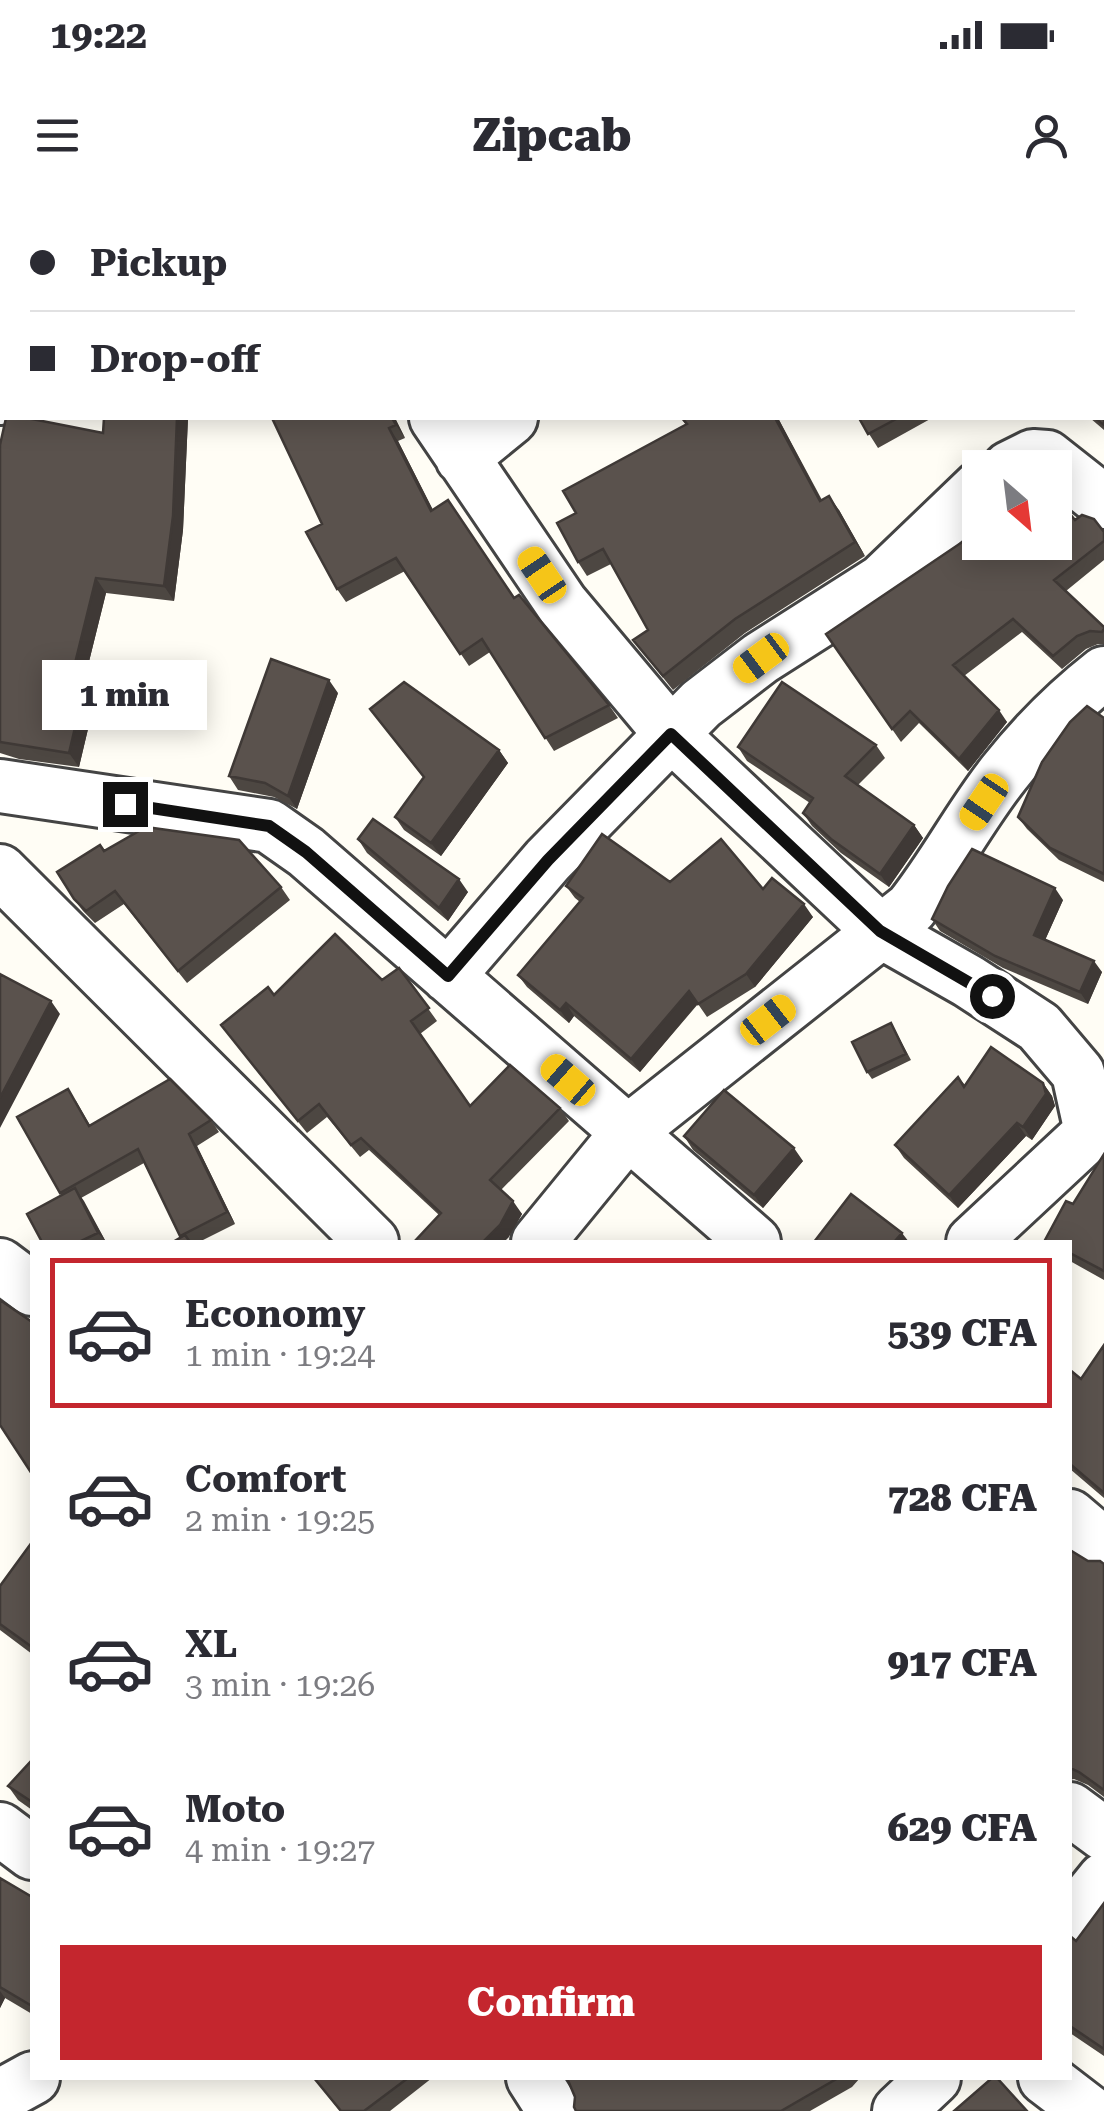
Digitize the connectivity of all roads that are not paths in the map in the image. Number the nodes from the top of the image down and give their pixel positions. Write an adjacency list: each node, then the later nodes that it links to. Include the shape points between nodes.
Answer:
1 (505, 420): 2 (street)
2 (449, 438): 7 (street, via 562,604)
3 (1072, 477): 4 (street)
4 (1104, 502)
5 (962, 504): 7 (street, via 882,580 761,658)
6 (1104, 673): 10 (street, via 1048,722 1004,773 911,908)
7 (671, 734): 10 (street); 11 (street, via 548,860)
8 (0, 786): 11 (street, via 269,826)
9 (0, 872): 15 (street)
10 (880, 931): 12 (street); 14 (street)
11 (448, 976): 14 (street)
12 (1091, 1059): 13 (street)
13 (1098, 1131): 18 (street)
14 (628, 1132): 16 (street); 17 (street)
15 (370, 1240)
16 (540, 1240)
17 (752, 1240)
18 (975, 1240)
19 (0, 1265): 20 (street)
20 (30, 1288)
21 (1072, 1518): 22 (street)
22 (1104, 1545)
23 (1072, 1810): 25 (street)
24 (0, 1829): 26 (street)
25 (1104, 1834)
26 (30, 1852)
27 (1104, 1878): 28 (street)
28 (1072, 1918)
29 (30, 2080): 33 (street)
30 (534, 2080): 34 (street)
31 (932, 2080): 35 (street)
32 (1048, 2080): 36 (street)
33 (0, 2096)
34 (554, 2111)
35 (899, 2111)
36 (1088, 2111)

